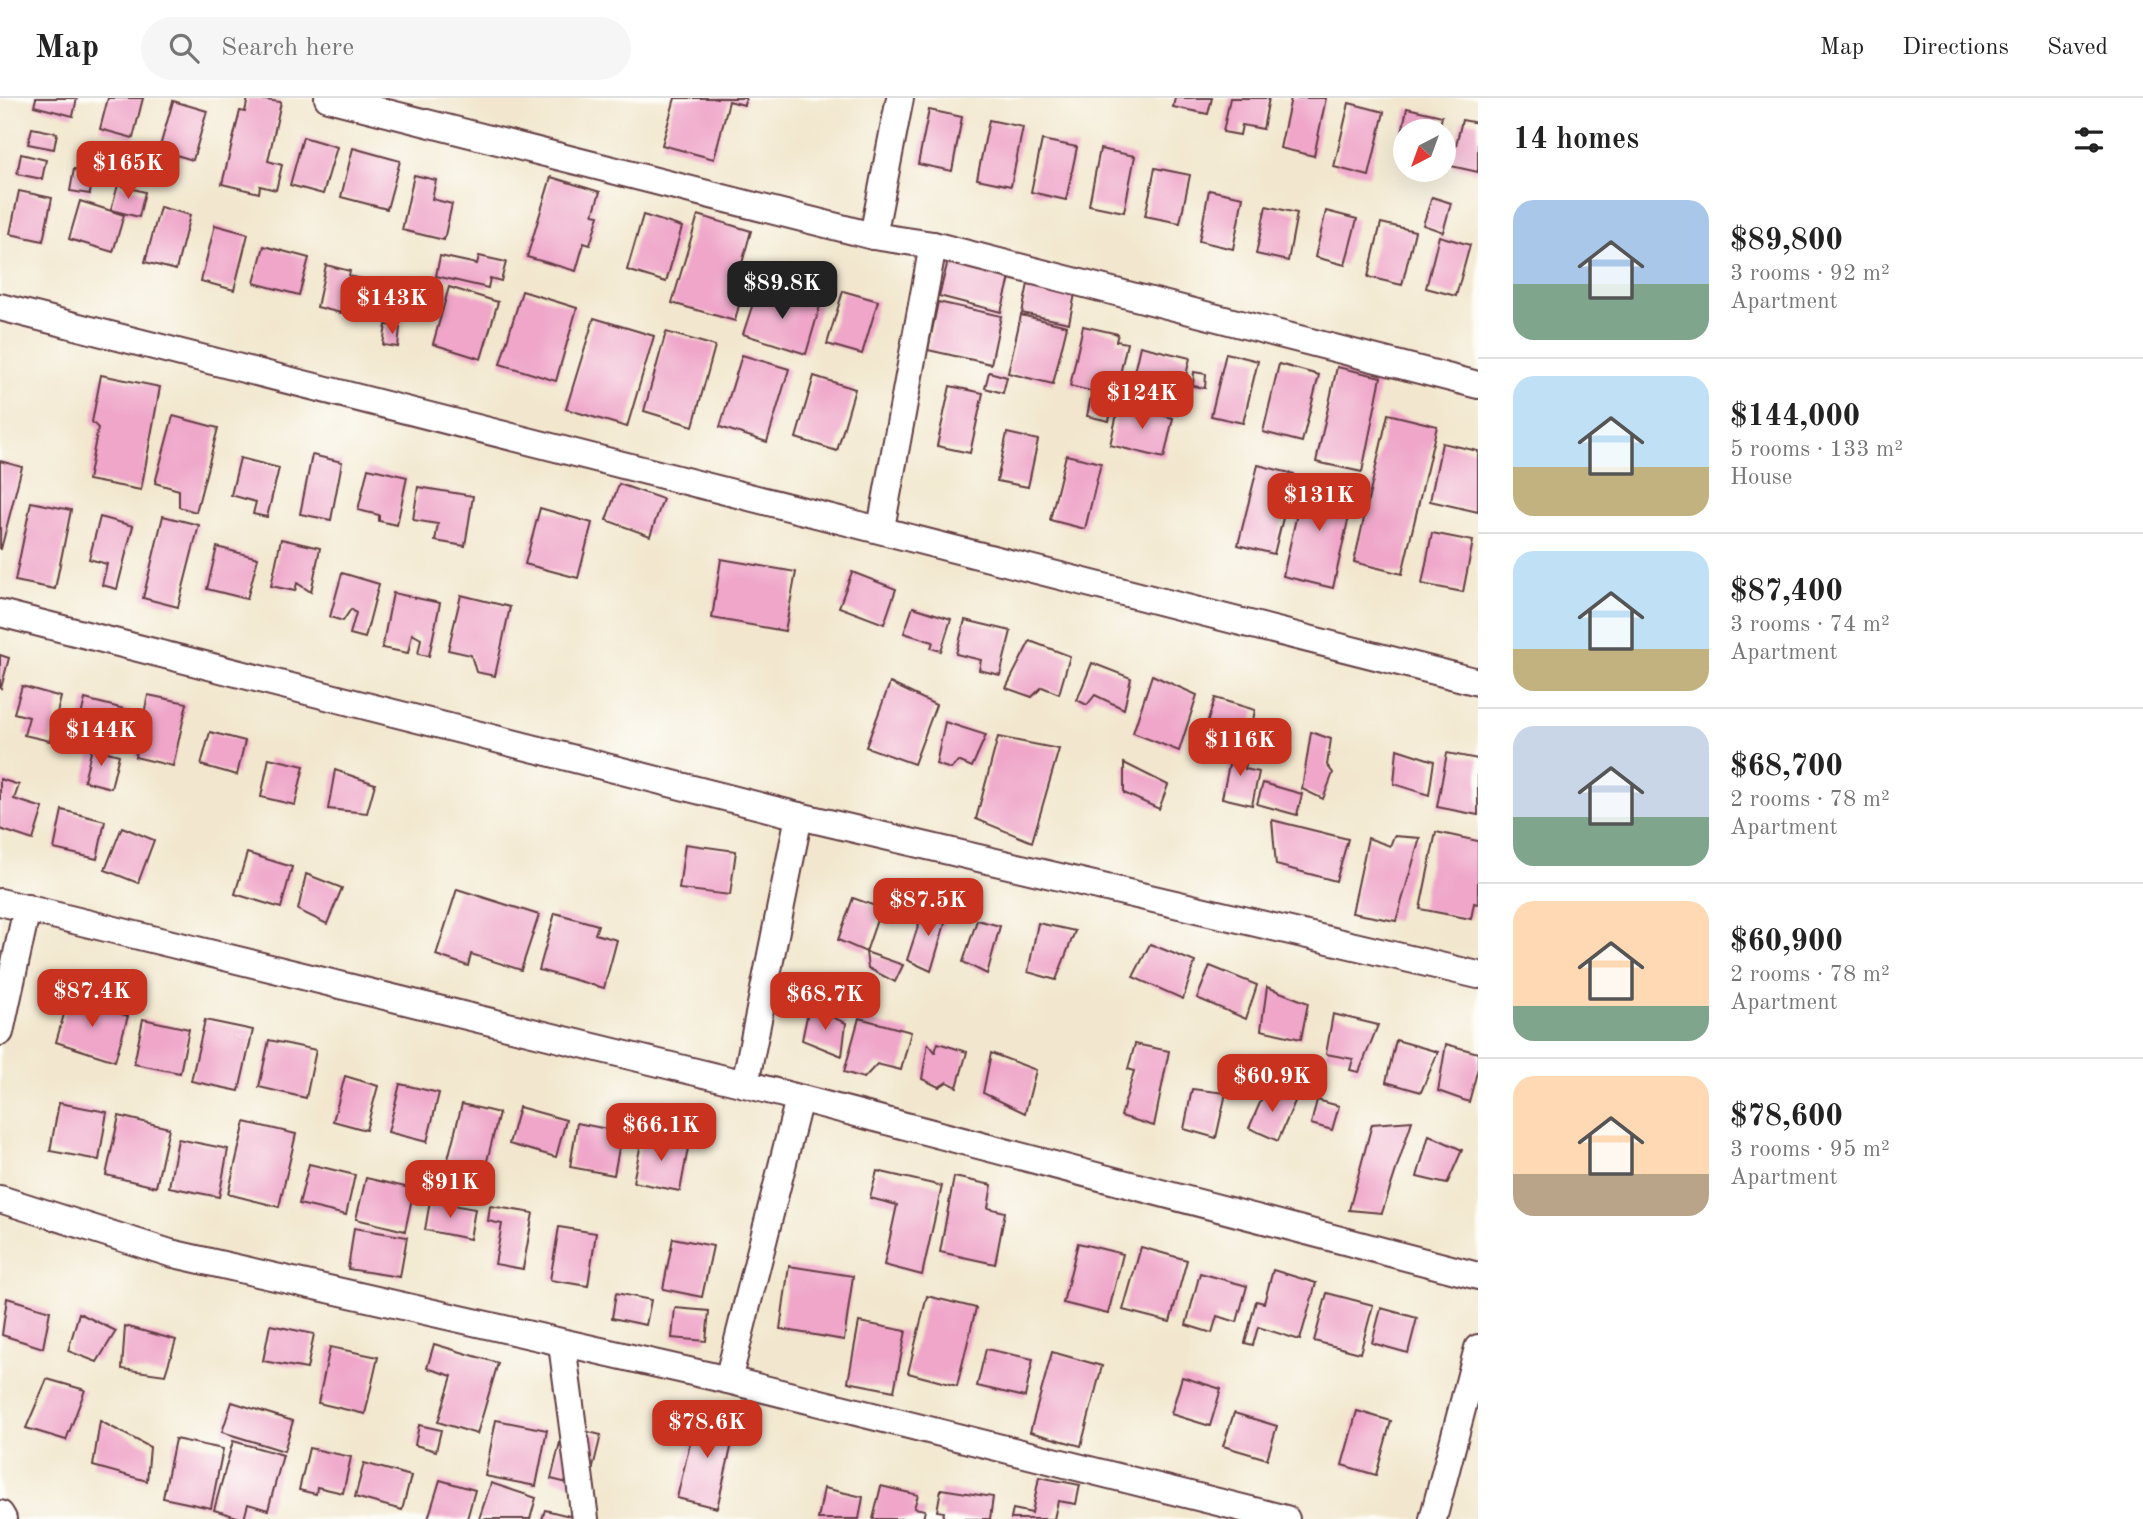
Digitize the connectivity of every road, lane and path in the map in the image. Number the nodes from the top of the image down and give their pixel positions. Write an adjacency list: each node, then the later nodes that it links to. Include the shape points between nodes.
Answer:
1 (328, 98): 3 (street)
2 (900, 98): 3 (street)
3 (873, 236): 4 (street)
4 (933, 245): 6 (street); 7 (street)
5 (0, 307): 7 (street)
6 (1478, 385)
7 (881, 528): 9 (street)
8 (0, 613): 10 (street)
9 (1478, 682)
10 (799, 816): 13 (street); 15 (street)
11 (0, 902): 12 (street)
12 (27, 908): 14 (street); 15 (street)
13 (1478, 975)
14 (0, 1032)
15 (745, 1084): 16 (street)
16 (799, 1099): 18 (street); 21 (street)
17 (0, 1199): 19 (street, via 170,1253)
18 (1478, 1276)
19 (562, 1344): 21 (street); 24 (street)
20 (1478, 1348): 26 (street)
21 (728, 1380): 25 (street)
22 (0, 1514): 23 (street)
23 (3, 1519)
24 (585, 1519)
25 (1286, 1519)
26 (1433, 1519)

